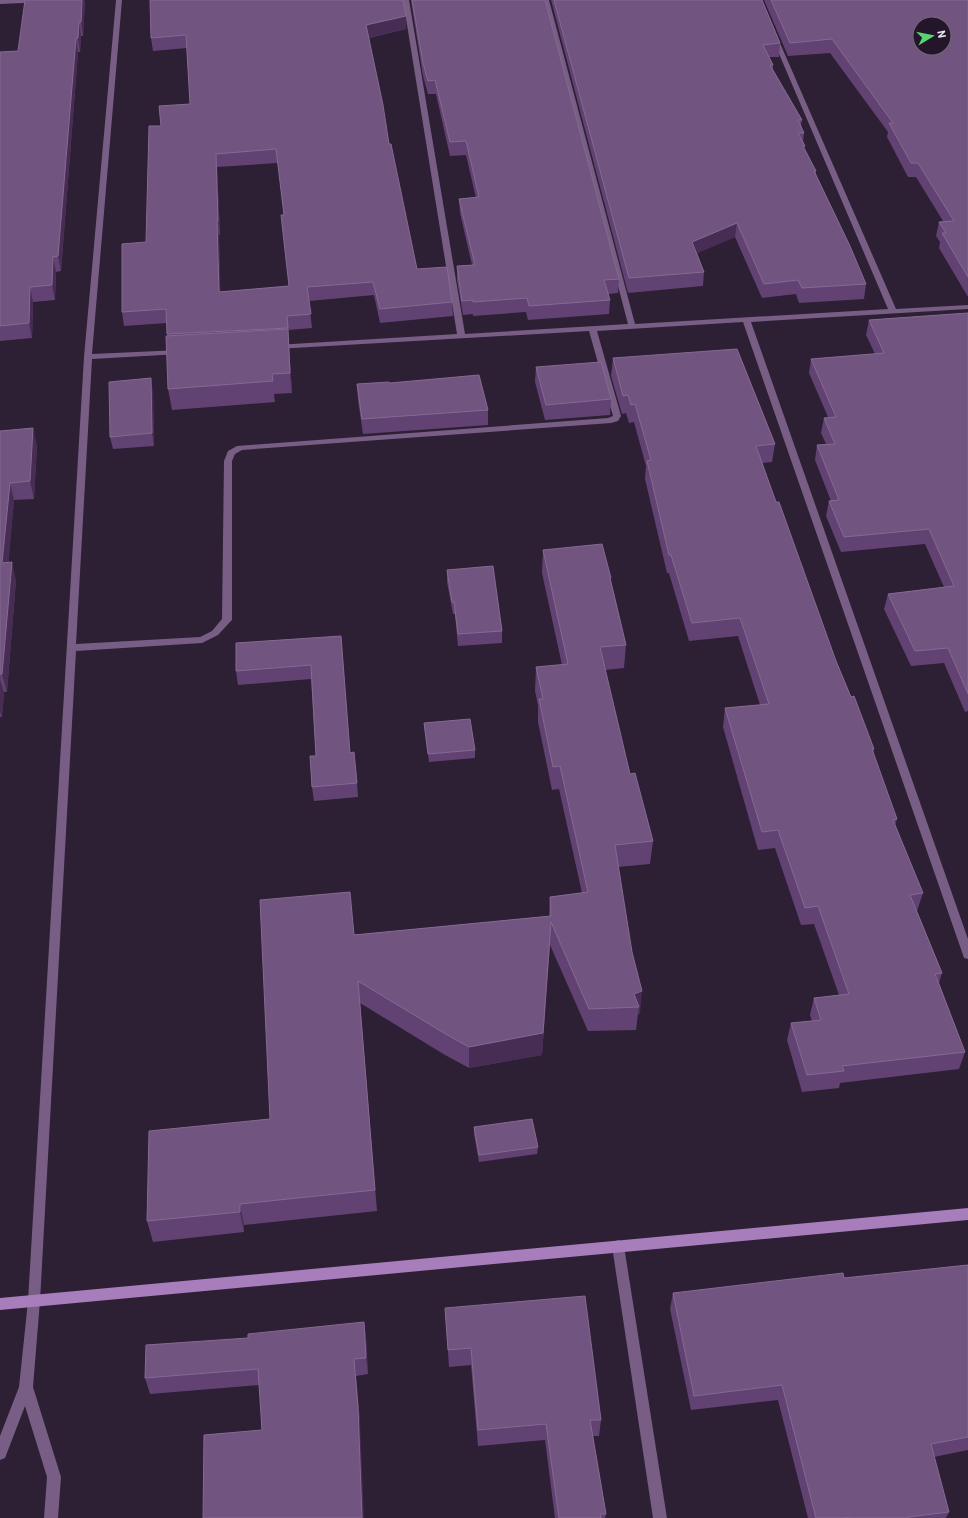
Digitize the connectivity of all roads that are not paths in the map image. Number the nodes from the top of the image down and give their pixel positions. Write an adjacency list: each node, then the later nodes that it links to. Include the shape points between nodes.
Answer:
1 (46, 0): 5 (street)
2 (119, 0): 15 (street)
3 (406, 0): 12 (street)
4 (546, 0): 10 (street)
5 (0, 2)
6 (772, 29): 8 (street)
7 (968, 307): 8 (street)
8 (893, 311): 9 (street)
9 (746, 320): 10 (street); 17 (street)
10 (632, 326): 11 (street)
11 (592, 328): 12 (street); 16 (street, via 618,416 615,419 240,448 231,454 228,461 227,620 215,633 202,640)
12 (461, 336): 13 (street)
13 (271, 347)
14 (191, 351): 15 (street)
15 (88, 357): 16 (street)
16 (73, 648): 20 (street)
17 (968, 955)
18 (968, 1214): 19 (street)
19 (618, 1246): 20 (street); 25 (street)
20 (34, 1301): 21 (street); 22 (street)
21 (0, 1304)
22 (26, 1387): 23 (street); 24 (street, via 54,1477)
23 (0, 1453)
24 (52, 1518)
25 (660, 1518)

